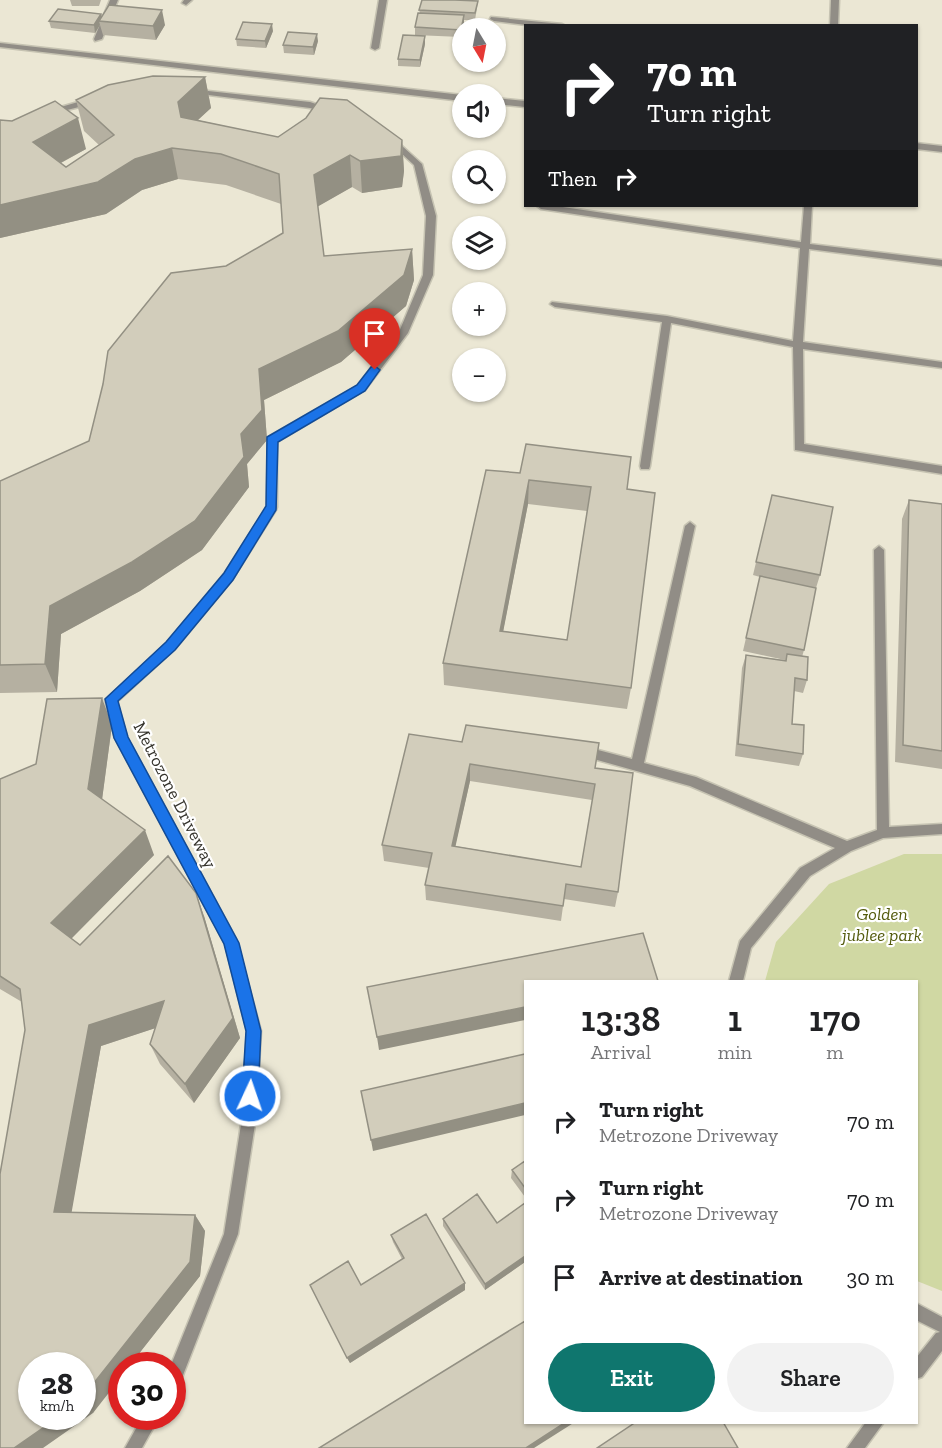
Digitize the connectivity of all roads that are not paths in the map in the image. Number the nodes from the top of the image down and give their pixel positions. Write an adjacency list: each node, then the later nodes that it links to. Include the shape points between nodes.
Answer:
1 (114, 0): 7 (street)
2 (383, 0): 9 (street)
3 (835, 0): 6 (street)
4 (506, 19): 5 (street)
5 (545, 24)
6 (834, 24)
7 (98, 39)
8 (0, 45): 12 (street)
9 (375, 48)
10 (175, 92): 15 (street, via 197,90)
11 (109, 96): 16 (street)
12 (452, 97)
13 (506, 102): 14 (street)
14 (524, 104)
15 (338, 112)
16 (37, 115)
17 (377, 129): 41 (street, Metrozone Driveway, via 418,164 431,216 428,275 403,333 361,388 272,440 272,507 221,586 171,646 111,699 121,738 231,943 254,1031 249,1118 231,1234)
18 (918, 146): 19 (street)
19 (942, 149)
20 (548, 207): 22 (street)
21 (808, 207): 22 (street)
22 (805, 246): 23 (street); 26 (street)
23 (942, 263)
24 (555, 304): 25 (street)
25 (667, 320): 26 (street); 28 (street)
26 (798, 345): 27 (street); 29 (street, via 799,447)
27 (942, 365)
28 (645, 466)
29 (942, 470)
30 (690, 526): 33 (street)
31 (879, 550): 35 (street)
32 (572, 749): 33 (street)
33 (637, 766): 36 (street, via 692,781)
34 (942, 829): 35 (street)
35 (884, 833): 36 (street)
36 (847, 847): 37 (street, via 805,872 745,945)
37 (736, 980)
38 (918, 1312): 39 (street)
39 (942, 1325)
40 (942, 1340): 42 (street)
41 (184, 1352)
42 (918, 1369)
43 (874, 1424): 46 (street)
44 (144, 1430): 45 (street)
45 (133, 1448)
46 (855, 1448)

